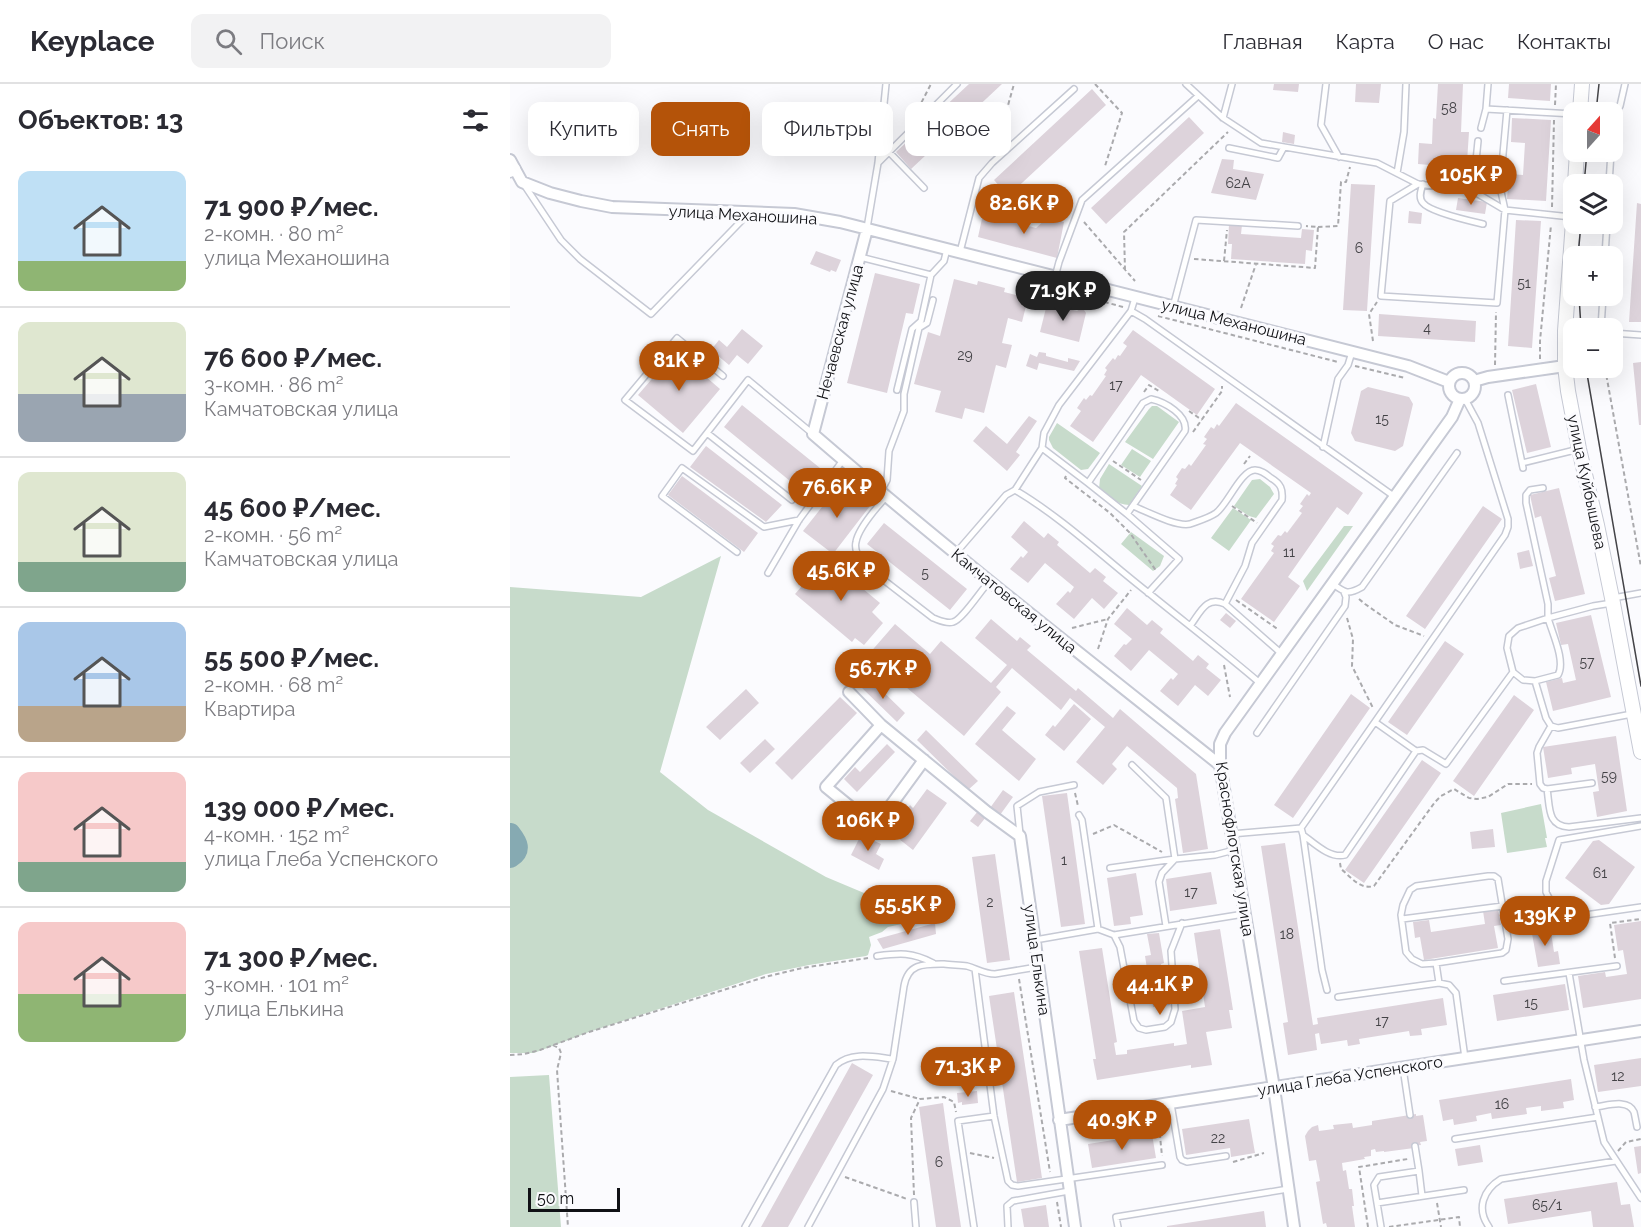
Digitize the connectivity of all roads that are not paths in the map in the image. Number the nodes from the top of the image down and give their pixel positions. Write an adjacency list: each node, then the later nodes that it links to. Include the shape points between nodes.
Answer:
1 (886, 84): 26 (lane)
2 (957, 84): 21 (lane)
3 (1186, 84): 11 (lane)
4 (1232, 84): 17 (lane)
5 (1326, 84): 25 (lane, via 1322,125)
6 (1406, 84): 28 (lane)
7 (1488, 84): 14 (lane)
8 (1582, 84): 12 (main road)
9 (1625, 84): 13 (lane)
10 (1074, 89): 41 (lane, via 979,178)
11 (1198, 96): 17 (lane); 44 (lane, via 1082,200)
12 (1581, 102)
13 (1621, 102)
14 (1486, 109): 15 (lane); 18 (lane)
15 (1507, 110): 16 (lane); 33 (lane, via 1500,187)
16 (1563, 113)
17 (1223, 118): 20 (lane, via 1261,143)
18 (1481, 128)
19 (1478, 141): 32 (lane)
20 (1284, 147): 22 (lane, via 1278,158); 25 (lane)
21 (893, 148)
22 (1229, 148)
23 (885, 156): 26 (lane)
24 (893, 156): 31 (lane)
25 (1339, 157): 28 (lane, via 1377,163)
26 (878, 163): 38 (lane)
27 (511, 167): 29 (street)
28 (1397, 173): 30 (lane)
29 (522, 182): 34 (street, улица Механошина, via 550,193 612,207); 34 (lane, via 561,240 579,259 651,314)
30 (1420, 184): 32 (lane); 33 (lane, via 1389,201 1381,296 1497,303); 36 (lane, via 1422,203 1431,209)
31 (924, 188)
32 (1473, 190): 33 (lane)
33 (1505, 210): 35 (lane)
34 (749, 213): 38 (street, улица Механошина, via 794,214)
35 (1563, 216)
36 (1483, 224)
37 (1298, 226): 47 (lane, via 1196,220)
38 (867, 229): 40 (street, улица Механошина); 42 (street, Нечаевская улица)
39 (1572, 234): 49 (main road, улица Куйбышева)
40 (947, 249): 41 (street, улица Механошина); 43 (lane, via 944,261)
41 (960, 252): 44 (street, улица Механошина)
42 (860, 257): 43 (lane); 62 (street, Нечаевская улица)
43 (931, 275): 58 (lane, via 921,321 912,329)
44 (1055, 277): 45 (street, улица Механошина)
45 (1135, 298): 47 (street, улица Механошина); 48 (lane)
46 (933, 300): 71 (lane, via 927,323 919,328 904,394 904,411 889,451)
47 (1173, 307): 52 (street, улица Механошина)
48 (1132, 310): 63 (lane); 64 (lane, via 1059,405 1044,433)
49 (1569, 318)
50 (1623, 334): 51 (lane)
51 (1641, 335)
52 (1352, 351): 57 (street, улица Механошина); 63 (lane, via 1338,379)
53 (1563, 366): 56 (street, улица Механошина)
54 (723, 376): 61 (lane, via 677,338 625,400 693,451)
55 (1566, 378): 65 (main road, улица Куйбышева)
56 (1474, 381): 57 (street, улица Механошина, via 1464,373); 60 (street, via 1473,394)
57 (1449, 382): 60 (street, via 1452,395)
58 (897, 390)
59 (1508, 395): 65 (lane, via 1523,465)
60 (1462, 399): 72 (street, Краснофлотская улица); 94 (lane, via 1478,423 1508,527)
61 (707, 433): 62 (lane, via 748,380); 73 (lane)
62 (813, 434): 67 (street, Камчатовская улица)
63 (1323, 447): 72 (lane)
64 (1042, 448): 68 (lane); 70 (lane)
65 (1579, 449): 85 (main road, улица Куйбышева)
66 (1457, 453): 82 (lane, via 1362,587)
67 (843, 460): 71 (street, Камчатовская улица); 76 (lane)
68 (1088, 483): 74 (lane, via 1143,403 1151,399 1160,401 1183,418 1185,431); 75 (lane)
69 (1543, 488): 87 (lane, via 1530,490 1526,503)
70 (1015, 490): 78 (lane, via 1006,495); 83 (lane, via 1041,506)
71 (883, 495): 78 (street, Камчатовская улица); 80 (lane, via 855,543 863,564 942,621 953,622 960,617)
72 (1395, 497): 81 (street, Краснофлотская улица)
73 (792, 500)
74 (1133, 506): 75 (lane); 86 (lane, via 1180,525 1188,524 1216,512 1253,469 1279,483 1282,500 1252,543)
75 (1127, 514): 83 (lane, via 1179,559)
76 (799, 520): 77 (lane, via 764,527 682,468 662,496); 79 (lane)
77 (736, 552)
78 (955, 554): 80 (street, Камчатовская улица)
79 (768, 573)
80 (988, 582): 103 (street, Камчатовская улица)
81 (1333, 584): 82 (lane); 89 (street, Краснофлотская улица)
82 (1344, 592): 98 (lane, via 1343,609)
83 (1148, 593): 88 (lane)
84 (1641, 593): 85 (lane)
85 (1613, 600): 87 (lane); 95 (main road, улица Куйбышева)
86 (1225, 604): 88 (lane, via 1207,604); 89 (lane)
87 (1548, 618): 90 (lane, via 1518,628 1509,636 1507,648); 91 (lane, via 1561,669 1557,675)
88 (1190, 626): 92 (lane)
89 (1282, 654): 92 (street, Краснофлотская улица)
90 (1513, 672): 91 (lane, via 1523,680); 99 (lane, via 1449,763 1423,750)
91 (1535, 681): 97 (lane)
92 (1261, 684): 103 (street, Краснофлотская улица, via 1225,733 1220,744)
93 (849, 692): 96 (street)
94 (1376, 721): 99 (lane); 110 (lane)
95 (1637, 721): 97 (lane); 100 (main road, улица Куйбышева)
96 (881, 725): 101 (street); 101 (street, via 826,788 875,827)
97 (1551, 726): 106 (lane, via 1537,753 1540,784)
98 (1257, 733)
99 (1416, 751): 112 (lane, via 1345,855 1333,855)
100 (1641, 752)
101 (924, 760): 113 (street)
102 (1132, 765): 115 (lane, via 1166,798)
103 (1220, 765): 111 (street, Краснофлотская улица)
104 (1592, 783): 106 (lane)
105 (1074, 788): 113 (lane, via 1039,792 1017,806)
106 (1547, 789): 108 (lane, via 1551,818 1562,827)
107 (1079, 815): 123 (lane)
108 (1641, 818)
109 (1641, 826): 118 (lane, via 1559,840 1546,892 1567,914 1578,916)
110 (1301, 828): 111 (lane); 112 (lane)
111 (1231, 834): 114 (street, Краснофлотская улица)
112 (1303, 835): 135 (lane)
113 (1020, 836): 125 (street, улица Елькина)
114 (1234, 850): 115 (lane); 119 (street, Краснофлотская улица)
115 (1175, 859): 116 (lane); 122 (lane, via 1159,882)
116 (1110, 868)
117 (1503, 906): 120 (lane); 120 (lane, via 1498,879 1488,876 1416,886 1406,896); 127 (lane, via 1506,950)
118 (1641, 907)
119 (1245, 914): 121 (lane); 142 (street, Краснофлотская улица)
120 (1402, 919): 127 (lane, via 1406,952 1422,964)
121 (1182, 923): 122 (lane); 124 (lane, via 1171,951 1175,1009 1165,1027 1146,1030 1134,1022 1120,947)
122 (1166, 926): 124 (lane)
123 (1098, 929): 124 (lane); 125 (lane)
124 (1114, 935)
125 (1034, 940): 130 (street, улица Елькина)
126 (877, 956): 128 (lane, via 918,955)
127 (1436, 963): 134 (lane)
128 (935, 964): 131 (lane); 140 (lane, via 919,965 907,976)
129 (1617, 966): 132 (lane)
130 (1037, 967): 131 (lane, via 988,974); 148 (street, улица Елькина)
131 (975, 969): 146 (lane)
132 (1569, 973): 133 (lane); 138 (lane)
133 (1504, 981)
134 (1439, 983): 136 (lane); 139 (lane, via 1449,985 1456,993)
135 (1327, 990)
136 (1338, 996)
137 (1641, 1031): 138 (street, улица Глеба Успенского)
138 (1580, 1041): 139 (street, улица Глеба Успенского); 144 (lane)
139 (1465, 1058): 141 (street, улица Глеба Успенского)
140 (893, 1059): 164 (lane, via 852,1057 836,1065); 165 (lane, via 883,1089)
141 (1403, 1068): 142 (street, улица Глеба Успенского); 145 (lane)
142 (1274, 1088): 143 (street, улица Глеба Успенского); 157 (street, Краснофлотская улица)
143 (1171, 1104): 148 (street, улица Глеба Успенского); 152 (lane, via 1182,1160)
144 (1595, 1107): 147 (lane); 149 (lane, via 1628,1105 1633,1109)
145 (1410, 1115)
146 (994, 1116): 156 (lane, via 1012,1185); 167 (lane, via 958,1121)
147 (1598, 1117): 150 (lane); 153 (lane, via 1604,1142)
148 (1059, 1120): 156 (street, улица Елькина)
149 (1637, 1127)
150 (1455, 1139)
151 (1415, 1146): 155 (lane)
152 (1224, 1156)
153 (1615, 1159): 161 (lane); 173 (lane, via 1501,1179 1489,1188 1482,1202 1483,1217)
154 (1162, 1165): 156 (lane)
155 (1419, 1171): 160 (lane); 163 (lane, via 1379,1177 1374,1185)
156 (1067, 1179): 159 (street, улица Елькина)
157 (1289, 1189): 170 (lane, via 1116,1217); 171 (street, Краснофлотская улица)
158 (1464, 1190): 160 (lane)
159 (1069, 1191): 168 (lane, via 1013,1201 1007,1206); 169 (street, улица Елькина)
160 (1422, 1196): 163 (lane)
161 (1641, 1198)
162 (914, 1202): 166 (lane)
163 (1377, 1203): 172 (lane)
164 (745, 1227)
165 (808, 1227)
166 (916, 1227)
167 (974, 1227)
168 (1008, 1227)
169 (1075, 1227)
170 (1118, 1227)
171 (1294, 1227)
172 (1381, 1227)
173 (1489, 1227)

